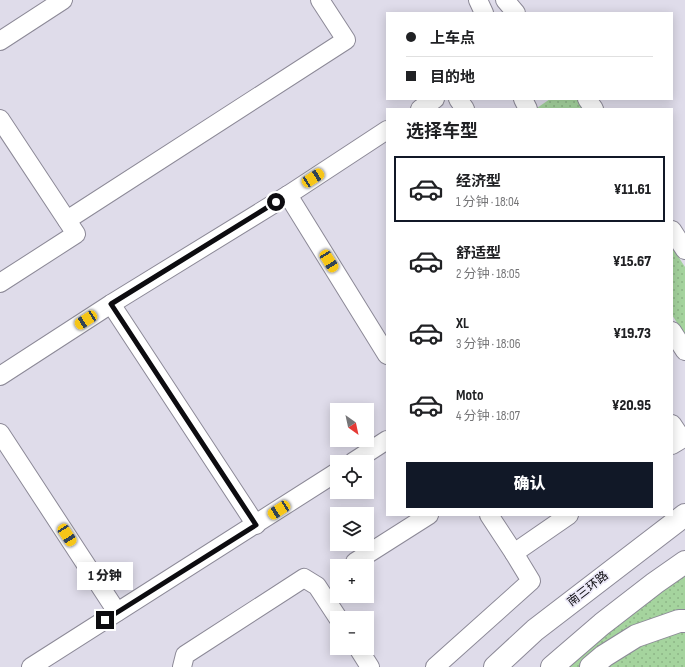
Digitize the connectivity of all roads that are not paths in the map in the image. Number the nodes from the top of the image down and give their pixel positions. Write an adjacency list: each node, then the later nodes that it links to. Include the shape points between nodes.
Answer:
1 (64, 0): 7 (street)
2 (320, 0): 13 (street, via 346,40)
3 (478, 0): 5 (street)
4 (505, 0): 6 (street)
5 (484, 12)
6 (515, 12)
7 (0, 41)
8 (434, 100): 9 (street)
9 (422, 108)
10 (0, 119): 13 (street)
11 (386, 131): 12 (street)
12 (288, 194): 17 (street); 20 (street)
13 (67, 220): 16 (street, via 76,234)
14 (673, 232): 15 (street)
15 (685, 250)
16 (0, 283)
17 (111, 304): 21 (street); 32 (street)
18 (673, 333): 19 (street)
19 (685, 351)
20 (386, 353)
21 (0, 376)
22 (673, 426): 25 (street, via 682,439)
23 (0, 433): 37 (street)
24 (386, 441): 26 (street)
25 (673, 444)
26 (364, 455)
27 (330, 477): 32 (street)
28 (685, 515): 44 (highway, 南三环路, via 535,630)
29 (428, 516): 34 (street)
30 (490, 516): 33 (street)
31 (568, 516): 33 (street)
32 (256, 525): 37 (street)
33 (514, 553): 43 (street, via 531,581)
34 (360, 559)
35 (685, 562): 45 (highway, via 602,624)
36 (333, 611): 41 (street, via 317,586 304,578 185,655)
37 (117, 612): 40 (street)
38 (685, 621): 46 (highway, via 678,621 636,636)
39 (362, 655): 42 (street)
40 (32, 667)
41 (182, 667)
42 (370, 667)
43 (435, 667)
44 (495, 667)
45 (552, 667)
46 (591, 667)

